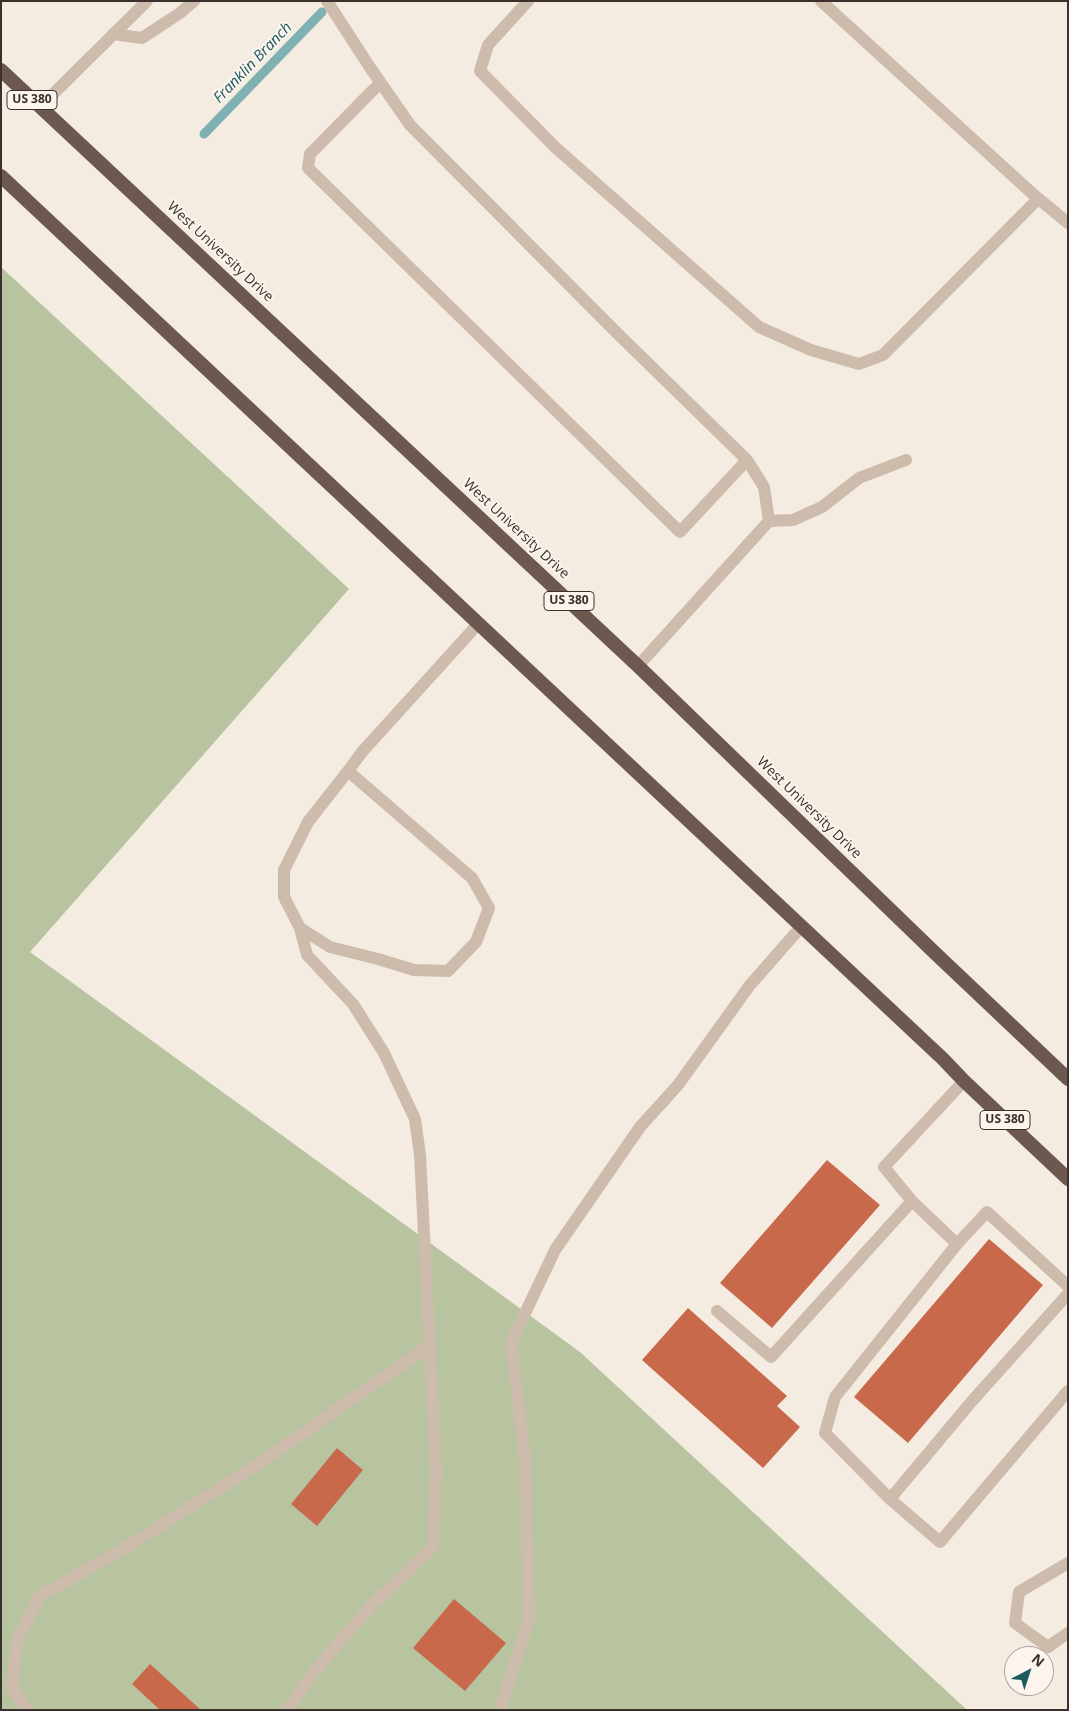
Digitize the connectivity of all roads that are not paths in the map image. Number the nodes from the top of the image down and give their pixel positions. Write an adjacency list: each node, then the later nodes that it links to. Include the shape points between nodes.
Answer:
1 (128, 1): 6 (lane)
2 (194, 1): 7 (lane, via 142,38)
3 (327, 1): 9 (lane)
4 (528, 1): 12 (lane, via 488,46 480,71 556,148 759,327 811,350 859,364 883,355)
5 (821, 1): 12 (lane)
6 (143, 6): 7 (lane)
7 (114, 34): 10 (lane)
8 (1, 70): 10 (highway, West University Drive / US 380)
9 (380, 82): 14 (lane, via 410,125); 14 (lane, via 310,154 308,168 680,532)
10 (40, 107): 18 (highway, West University Drive / US 380)
11 (1, 176): 17 (highway, US 380)
12 (1038, 199): 13 (lane)
13 (1068, 223)
14 (746, 460): 16 (lane, via 764,487)
15 (906, 460): 16 (lane, via 859,478 822,507 793,520)
16 (769, 521): 18 (lane)
17 (478, 624): 19 (lane); 20 (highway, US 380)
18 (638, 666): 22 (highway, West University Drive / US 380)
19 (348, 771): 21 (lane, via 308,822 284,870 284,897); 21 (lane, via 472,878 490,908 476,942 448,971 414,970 330,947)
20 (802, 927): 23 (highway, US 380); 37 (lane, via 750,985 678,1085 640,1127 555,1250 511,1343 525,1456 529,1619)
21 (300, 928): 30 (lane, via 307,955 353,1004 384,1053 415,1119 420,1155)
22 (1068, 1079)
23 (964, 1081): 24 (highway, US 380); 25 (lane, via 884,1167)
24 (1068, 1179)
25 (912, 1201): 26 (lane); 29 (lane, via 771,1357)
26 (957, 1244): 27 (lane, via 987,1212); 32 (lane, via 835,1397 825,1433)
27 (1068, 1286)
28 (1068, 1294): 32 (lane)
29 (717, 1312)
30 (430, 1345): 35 (lane, via 260,1463 40,1596 16,1640 12,1688); 36 (lane, via 436,1469 433,1547 370,1606 312,1674)
31 (1068, 1391): 32 (lane, via 940,1542)
32 (890, 1499)
33 (1068, 1563): 34 (lane, via 1019,1592 1015,1623 1048,1647)
34 (1068, 1633)
35 (28, 1710)
36 (287, 1710)
37 (500, 1710)

